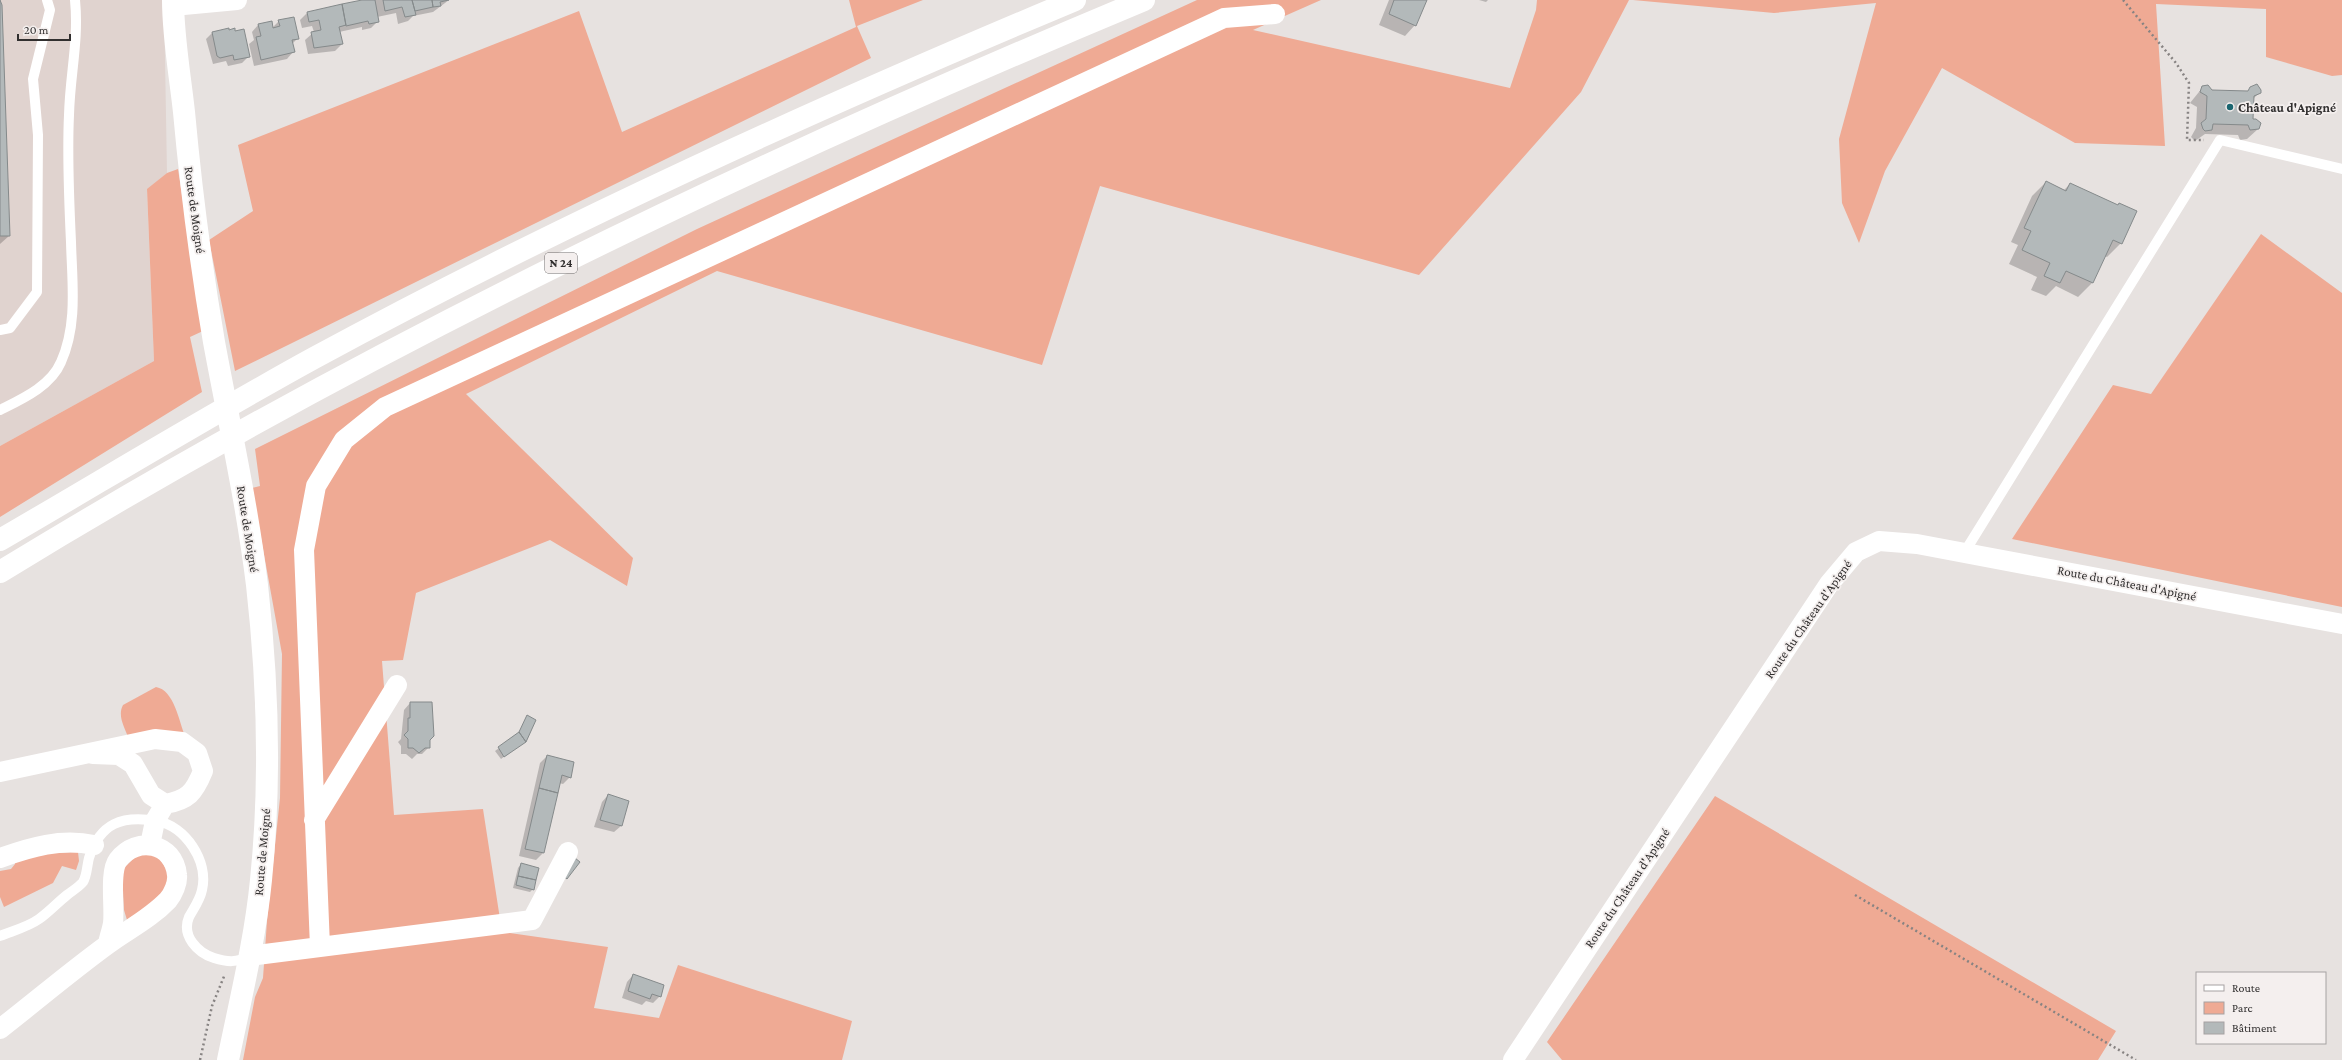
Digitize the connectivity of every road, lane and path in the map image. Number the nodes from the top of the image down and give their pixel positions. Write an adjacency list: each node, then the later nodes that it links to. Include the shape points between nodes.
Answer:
1 (48, 0): 11 (lane, via 50,10 33,80 38,135 37,292 10,328)
2 (75, 0): 12 (lane, via 77,48 68,115 68,190 73,300 71,328 61,364 44,385)
3 (237, 0): 7 (street)
4 (1076, 0): 13 (main road, N 24, via 836,102 642,192 429,298 212,414)
5 (1144, 0): 15 (main road, N 24, via 1014,54 841,132 660,214 550,268 326,384 117,502)
6 (2123, 0): 9 (path, via 2176,63 2189,83 2187,140)
7 (173, 3): 30 (main road, Route de Moigné, via 188,158 214,338 242,484 265,675 268,741 267,812 261,883)
8 (1275, 14): 21 (street, via 1224,18 386,407 344,440 316,486 304,550)
9 (2220, 140): 10 (lane); 14 (lane)
10 (2342, 169)
11 (0, 330)
12 (0, 410)
13 (0, 540)
14 (1964, 552): 16 (street, Route du Château d'Apigné); 34 (street, Route du Château d'Apigné, via 1879,541 1856,552 1829,584)
15 (0, 572)
16 (2342, 624)
17 (397, 685): 21 (street)
18 (93, 754): 19 (street); 20 (street, via 119,755 133,764); 20 (street, via 156,739 182,742 197,753 203,772 196,790)
19 (0, 772)
20 (160, 812): 22 (lane, via 118,821 106,828); 23 (street); 30 (lane, via 188,840 203,874 203,889 188,919 189,936 194,947 207,956 223,961)
21 (314, 820): 29 (street)
22 (94, 845): 25 (street, via 67,842 32,846); 27 (lane, via 83,881 38,920)
23 (150, 845): 28 (street, via 131,848 117,861 113,924); 28 (street, via 165,850 176,864 177,882 168,899 139,924)
24 (568, 852): 29 (street, via 532,920)
25 (0, 858)
26 (1855, 895): 35 (path)
27 (0, 936)
28 (108, 944): 31 (street)
29 (320, 947): 30 (street)
30 (242, 959): 32 (path, via 224,976 212,1006); 33 (main road, Route de Moigné)
31 (0, 1030)
32 (200, 1060)
33 (228, 1060)
34 (1513, 1060)
35 (2136, 1060)

